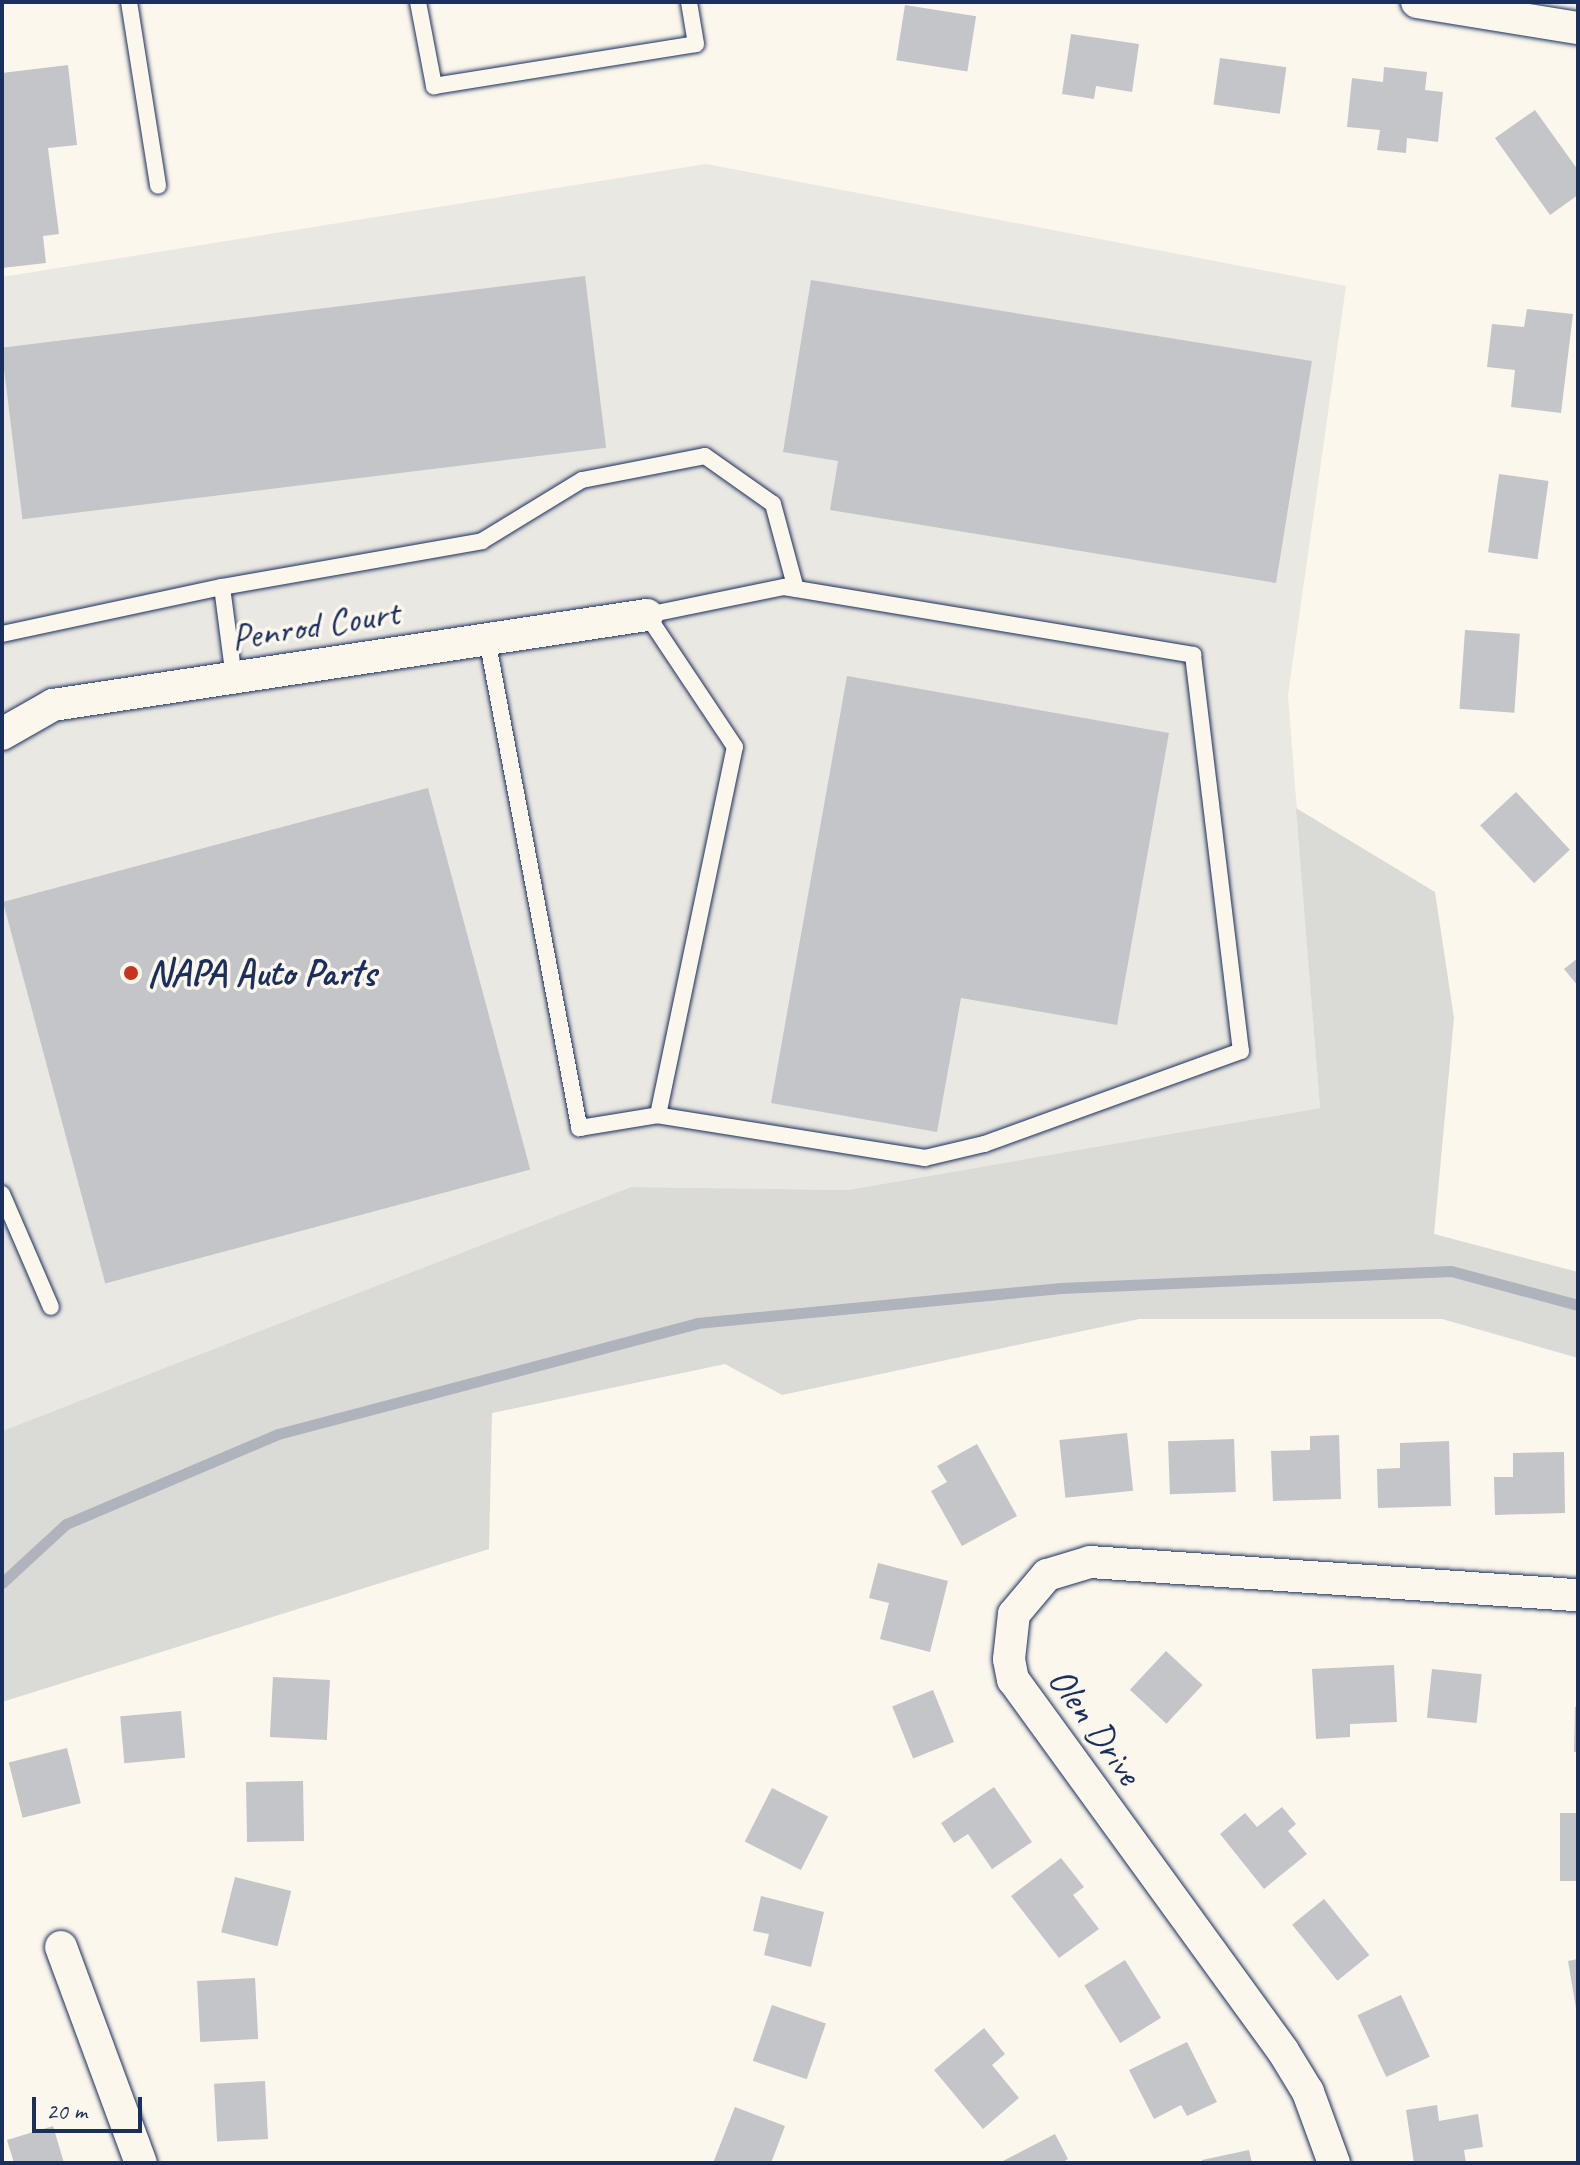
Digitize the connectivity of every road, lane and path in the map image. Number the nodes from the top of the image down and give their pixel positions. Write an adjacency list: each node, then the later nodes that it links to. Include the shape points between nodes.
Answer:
1 (129, 2): 6 (lane)
2 (418, 2): 3 (lane, via 434,86 696,44)
3 (689, 2)
4 (1417, 2): 5 (street)
5 (1578, 28)
6 (158, 186)
7 (222, 587): 8 (lane, via 482,541 582,480 705,456 773,504); 10 (lane); 12 (lane)
8 (796, 589): 9 (lane, via 784,587); 14 (lane, via 1193,655 1241,1051 984,1144 925,1158)
9 (647, 615): 11 (street, Penrod Court); 14 (lane, via 735,747)
10 (2, 634)
11 (487, 639): 12 (street, Penrod Court); 14 (lane, via 579,1128)
12 (234, 678): 13 (street, Penrod Court, via 53,705)
13 (2, 734)
14 (658, 1115)
15 (2, 1194): 16 (lane)
16 (51, 1307)
17 (1578, 1595): 20 (street, Olen Drive, via 1090,1562 1047,1575 1014,1614 1009,1659 1013,1680 1276,2040 1308,2092)
18 (61, 1947): 19 (street)
19 (141, 2163)
20 (1334, 2163)

